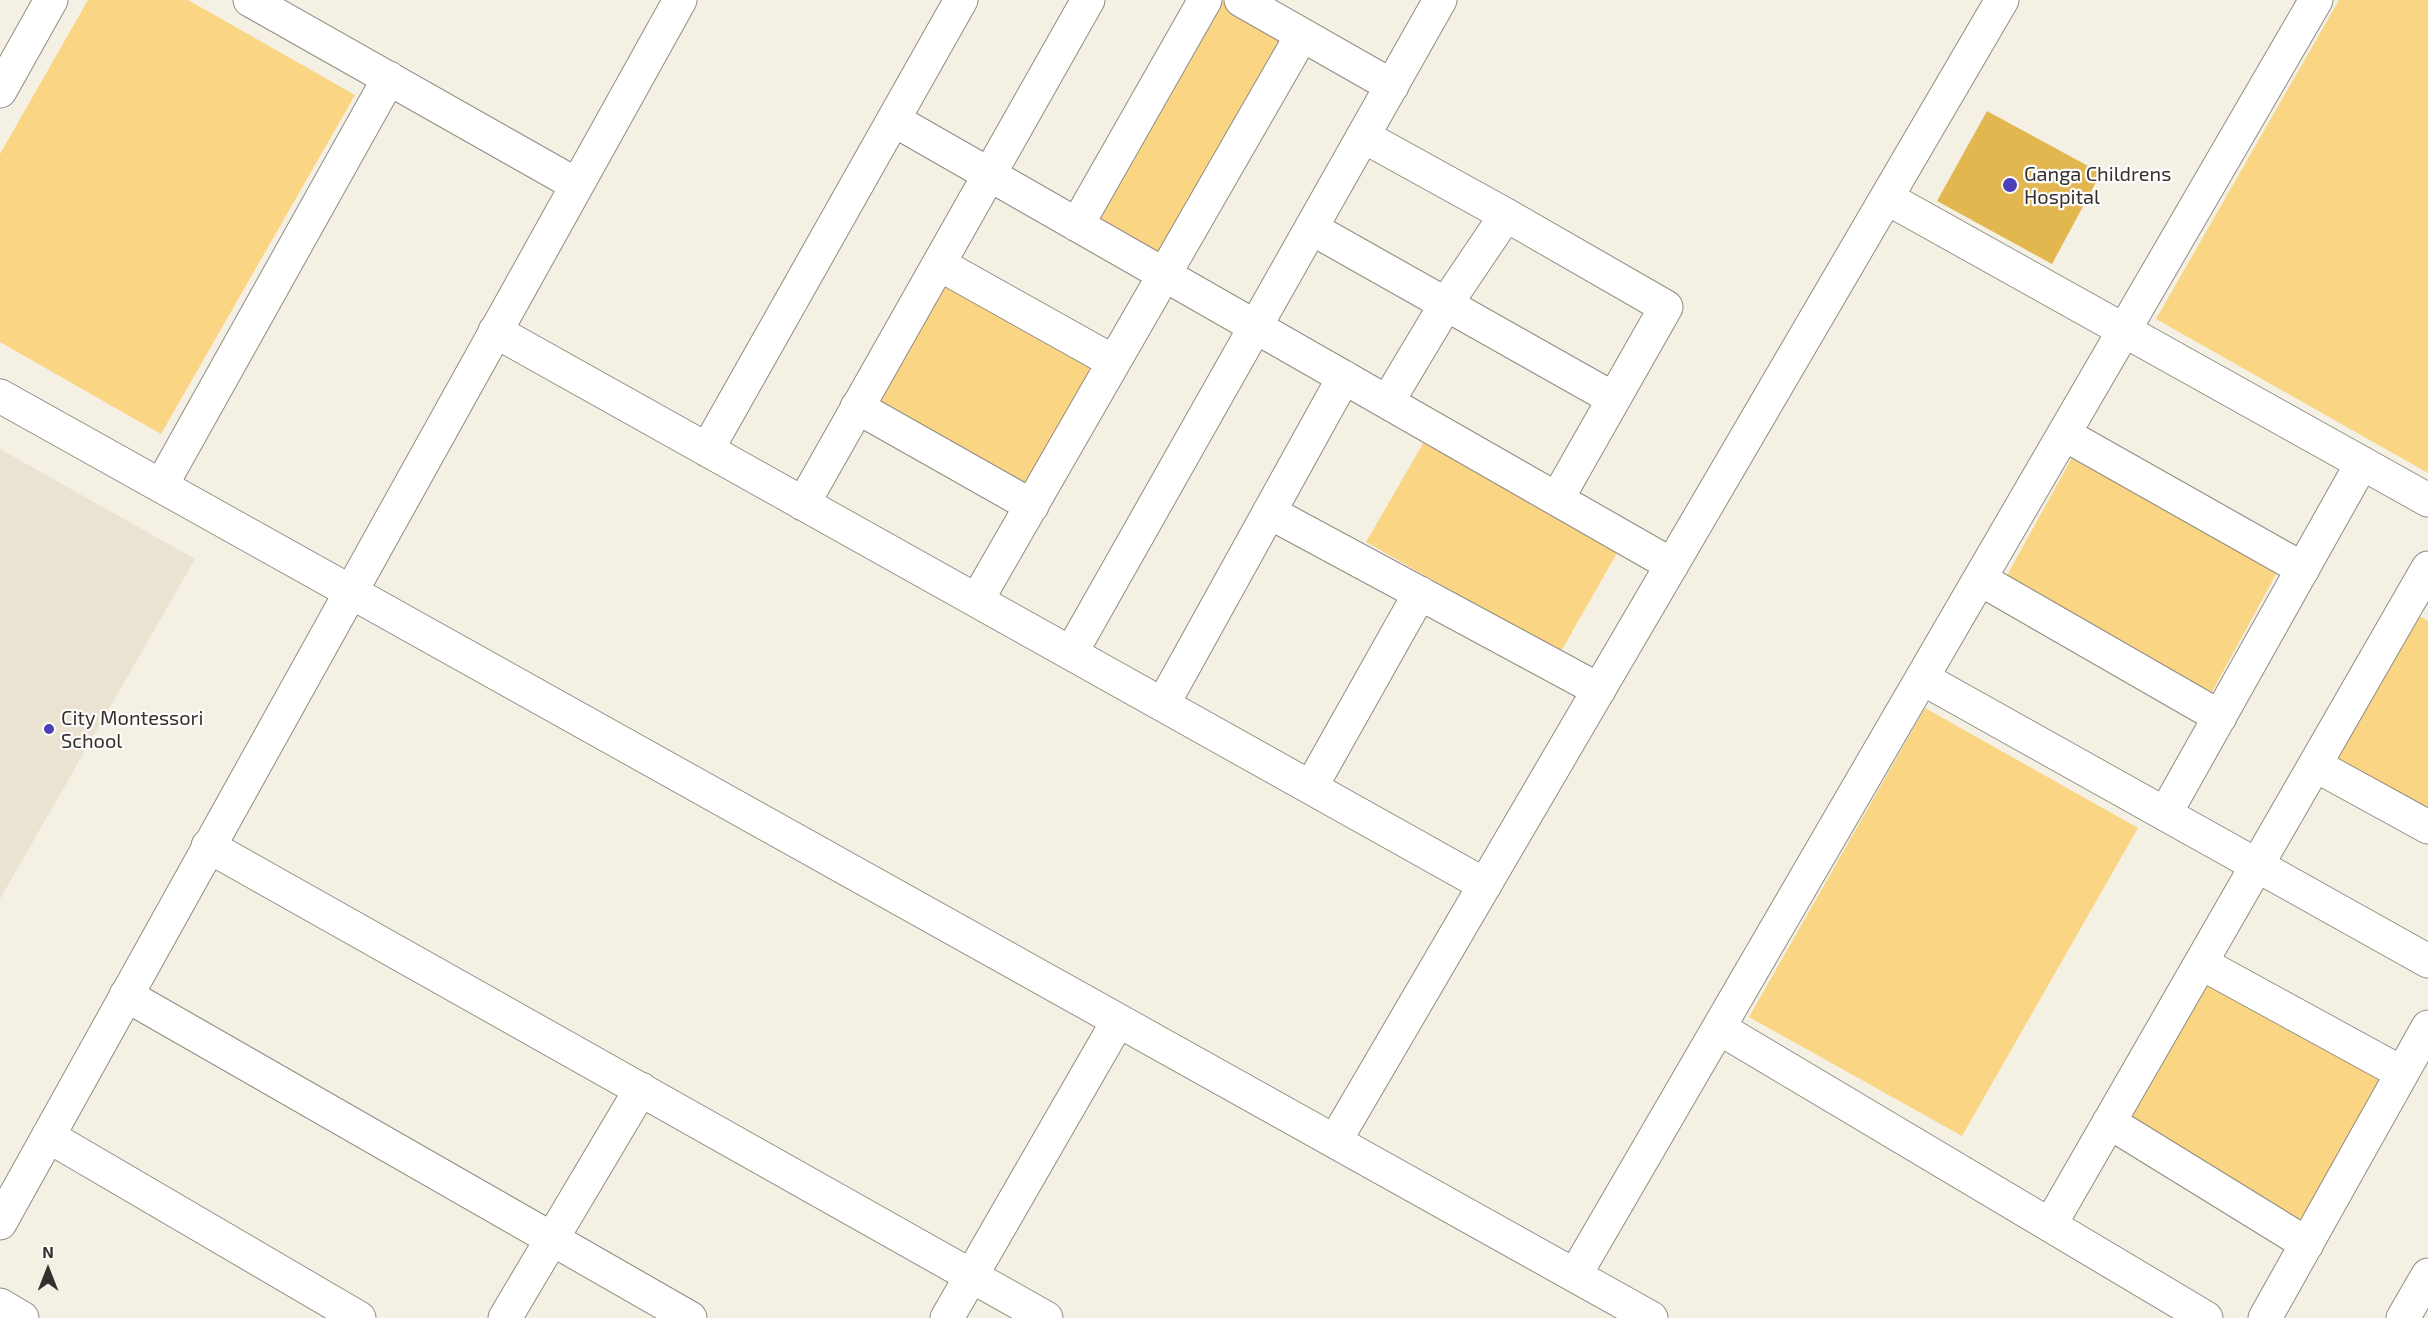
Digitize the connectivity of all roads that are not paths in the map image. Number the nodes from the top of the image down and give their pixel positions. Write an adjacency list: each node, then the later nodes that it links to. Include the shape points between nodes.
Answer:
1 (51, 0): 14 (street)
2 (250, 0): 12 (street)
3 (961, 0): 15 (street)
4 (1088, 0): 17 (street)
5 (1205, 0): 21 (street)
6 (1241, 0): 11 (street)
7 (1440, 0): 13 (street)
8 (2316, 0): 27 (street)
9 (1996, 2): 19 (street)
10 (671, 3): 18 (street)
11 (1302, 35): 13 (street); 24 (street)
12 (389, 78): 18 (street); 38 (street)
13 (1392, 86): 16 (street)
14 (0, 91)
15 (894, 120): 17 (street); 36 (street)
16 (1363, 136): 20 (street); 22 (street)
17 (989, 174): 21 (street); 23 (street)
18 (577, 184): 28 (street)
19 (1887, 198): 27 (street); 44 (street)
20 (1506, 215): 25 (street); 32 (street, via 1666,307)
21 (1077, 225): 24 (street)
22 (1311, 228): 25 (street); 26 (street)
23 (939, 264): 29 (street); 34 (street)
24 (1164, 274): 26 (street); 29 (street)
25 (1446, 304): 32 (street); 33 (street)
26 (1255, 327): 30 (street); 51 (street)
27 (2124, 330): 35 (street); 37 (street)
28 (495, 331): 36 (street); 48 (street)
29 (1114, 363): 42 (street)
30 (1344, 377): 33 (street); 43 (street)
31 (0, 396): 38 (street)
32 (1614, 399): 39 (street)
33 (1388, 401): 39 (street)
34 (857, 408): 41 (street); 42 (street)
35 (2064, 434): 45 (street); 46 (street)
36 (707, 450): 41 (street)
37 (2362, 463): 40 (street); 45 (street)
38 (161, 486): 48 (street)
39 (1557, 499): 44 (street)
40 (2428, 500)
41 (803, 504): 50 (street)
42 (1032, 506): 50 (street)
43 (1269, 512): 49 (street); 54 (street)
44 (1672, 565): 53 (street)
45 (2303, 569): 55 (street)
46 (1980, 579): 52 (street); 55 (street)
47 (2423, 587): 56 (street)
48 (349, 591): 60 (street); 66 (street)
49 (1420, 594): 53 (street); 57 (street)
50 (977, 600): 51 (street)
51 (1071, 653): 54 (street)
52 (1922, 678): 58 (street); 68 (street)
53 (1599, 690): 62 (street)
54 (1163, 704): 57 (street)
55 (2220, 717): 58 (street)
56 (2315, 765): 59 (street); 61 (street)
57 (1311, 787): 62 (street)
58 (2165, 814): 61 (street)
59 (2428, 827)
60 (208, 846): 65 (street); 70 (street)
61 (2258, 866): 63 (street); 64 (street)
62 (1485, 885): 73 (street)
63 (2428, 961)
64 (2201, 963): 69 (street); 71 (street)
65 (126, 995): 72 (street); 76 (street)
66 (1118, 1021): 73 (street); 78 (street)
67 (2428, 1027): 69 (street)
68 (1719, 1028): 75 (street); 79 (street)
69 (2402, 1073): 77 (street)
70 (640, 1089): 76 (street); 78 (street)
71 (2109, 1122): 75 (street); 77 (street)
72 (48, 1136): 74 (street); 83 (street)
73 (1335, 1142): 79 (street)
74 (0, 1223)
75 (2050, 1225): 89 (street)
76 (552, 1239): 84 (street); 85 (street)
77 (2307, 1244): 90 (street)
78 (971, 1275): 86 (street); 87 (street)
79 (1575, 1275): 88 (street)
80 (2428, 1275): 91 (street)
81 (0, 1305): 82 (street)
82 (22, 1318)
83 (359, 1318)
84 (505, 1318)
85 (690, 1318)
86 (947, 1318)
87 (1047, 1318)
88 (1651, 1318)
89 (2206, 1318)
90 (2265, 1318)
91 (2403, 1318)

